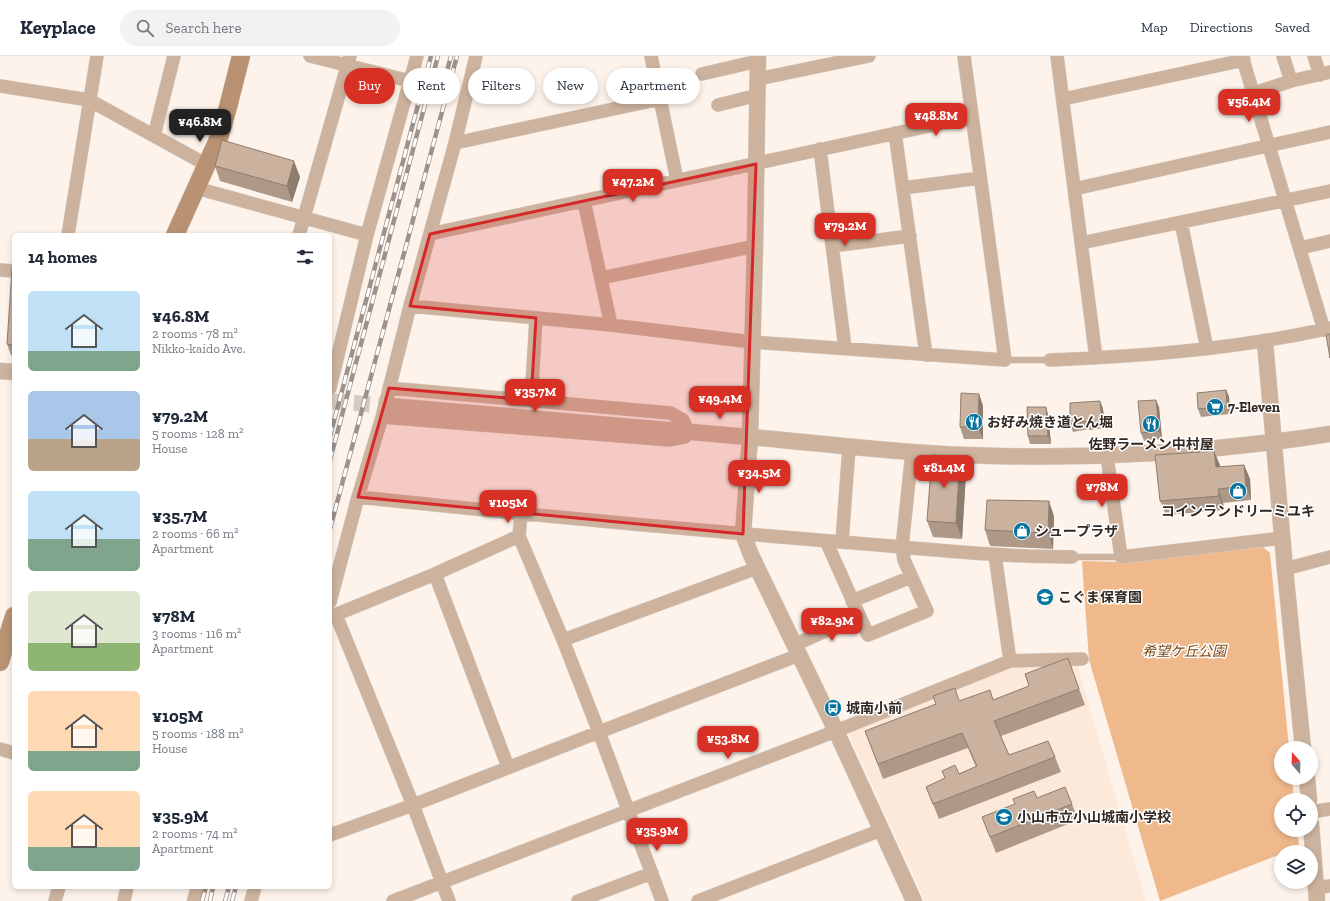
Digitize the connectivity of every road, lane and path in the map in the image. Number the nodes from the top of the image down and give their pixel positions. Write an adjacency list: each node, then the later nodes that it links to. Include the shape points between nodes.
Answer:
1 (97, 56): 26 (street)
2 (174, 56): 34 (street)
3 (241, 56): 39 (main road, via 220,135)
4 (310, 56): 15 (street)
5 (417, 56): 16 (street)
6 (476, 56): 35 (street)
7 (651, 56): 17 (street)
8 (869, 56): 23 (street)
9 (964, 56): 31 (street)
10 (1057, 56): 25 (street)
11 (1283, 56): 21 (street)
12 (1314, 56): 19 (street)
13 (1243, 58): 24 (street); 25 (street)
14 (758, 59): 18 (street); 23 (street)
15 (348, 61): 20 (street); 48 (street)
16 (414, 68)
17 (654, 68)
18 (702, 74)
19 (1325, 74): 21 (street)
20 (403, 79)
21 (1291, 81): 24 (street)
22 (0, 86): 26 (street)
23 (758, 87): 30 (street); 38 (street)
24 (1254, 93): 36 (street)
25 (1062, 99): 44 (street)
26 (89, 100): 34 (street); 50 (street)
27 (404, 104): 54 (street)
28 (637, 104): 35 (street)
29 (661, 104): 41 (street)
30 (718, 105)
31 (971, 117): 33 (street); 40 (street)
32 (1330, 132): 36 (street)
33 (896, 133): 37 (street); 43 (street)
34 (154, 136): 39 (street)
35 (456, 143): 53 (street)
36 (1269, 146): 44 (street); 46 (street)
37 (820, 149): 38 (street); 59 (street)
38 (756, 164): 41 (street); 58 (street)
39 (207, 165): 42 (main road)
40 (980, 178): 43 (street); 74 (street)
41 (677, 180): 47 (street)
42 (196, 188): 48 (street); 51 (main road)
43 (903, 188): 55 (street)
44 (1074, 189): 57 (street)
45 (1330, 191): 46 (street)
46 (1285, 200): 49 (street); 60 (street)
47 (584, 201): 53 (street); 63 (street)
48 (304, 219): 52 (street); 54 (street)
49 (1180, 222): 57 (street); 71 (street)
50 (68, 233)
51 (176, 233)
52 (300, 233)
53 (430, 234): 64 (street)
54 (367, 235): 78 (street)
55 (910, 236): 59 (street); 72 (street)
56 (1330, 241): 60 (street)
57 (1081, 243): 73 (street)
58 (755, 246): 63 (street); 68 (street)
59 (832, 246): 70 (street)
60 (1300, 248): 67 (street)
61 (0, 270): 62 (street)
62 (12, 271)
63 (601, 278): 66 (street)
64 (410, 306): 65 (street); 79 (street)
65 (536, 318): 66 (street); 80 (street)
66 (612, 325): 68 (street)
67 (1327, 329): 69 (street)
68 (752, 342): 70 (street); 84 (street)
69 (1265, 342): 71 (street); 85 (street)
70 (845, 348): 72 (street)
71 (1207, 349): 73 (street)
72 (926, 355): 74 (street)
73 (1096, 358): 75 (street)
74 (1004, 360): 75 (lane)
75 (1050, 360)
76 (0, 371): 77 (street)
77 (12, 372)
78 (332, 378)
79 (389, 388): 80 (street); 81 (street)
80 (531, 400): 82 (street, via 670,413 683,420)
81 (386, 412): 82 (street); 89 (street)
82 (688, 432): 84 (street)
83 (1330, 434): 85 (street)
84 (750, 437): 86 (street); 91 (street)
85 (1274, 443): 88 (street); 93 (street)
86 (849, 447): 87 (street); 95 (street)
87 (912, 452): 88 (street, via 1062,458); 96 (street)
88 (1108, 456): 99 (street)
89 (358, 497): 90 (street); 105 (street)
90 (521, 514): 91 (street); 92 (street)
91 (743, 534): 94 (street); 101 (street)
92 (519, 536): 103 (street); 110 (street)
93 (1282, 538): 99 (street); 102 (street)
94 (826, 541): 95 (street); 106 (street)
95 (842, 542): 96 (street)
96 (902, 547): 97 (street); 104 (street)
97 (995, 555): 98 (street); 113 (street)
98 (1072, 557): 99 (lane)
99 (1121, 557)
100 (1330, 557): 102 (street)
101 (757, 568): 110 (street); 111 (street)
102 (1285, 569): 117 (street)
103 (435, 574): 107 (street); 120 (street)
104 (911, 577): 106 (street); 108 (street, via 927,611 868,635)
105 (332, 594)
106 (852, 602): 108 (street)
107 (333, 616): 121 (street)
108 (859, 616): 111 (street)
109 (12, 623): 114 (main road)
110 (563, 640): 116 (street)
111 (797, 650): 115 (street); 116 (street)
112 (1082, 659): 113 (street)
113 (1010, 661): 115 (street)
114 (0, 662)
115 (836, 731): 124 (street); 125 (street)
116 (599, 732): 120 (street); 124 (street)
117 (1303, 741)
118 (0, 749): 119 (street)
119 (12, 752)
120 (508, 767): 121 (street)
121 (413, 805): 126 (street); 129 (street)
122 (1330, 809): 123 (street)
123 (1318, 811)
124 (628, 812): 128 (street); 129 (street)
125 (881, 830): 143 (street); 144 (street)
126 (332, 834)
127 (1313, 837): 134 (street)
128 (652, 873): 141 (street); 142 (street)
129 (441, 882): 139 (street); 140 (street)
130 (58, 889): 135 (street)
131 (127, 889): 136 (street)
132 (198, 889): 137 (street)
133 (254, 889): 138 (street)
134 (1321, 891)
135 (55, 901)
136 (124, 901)
137 (195, 901)
138 (251, 901)
139 (393, 901)
140 (448, 901)
141 (578, 901)
142 (662, 901)
143 (698, 901)
144 (914, 901)

